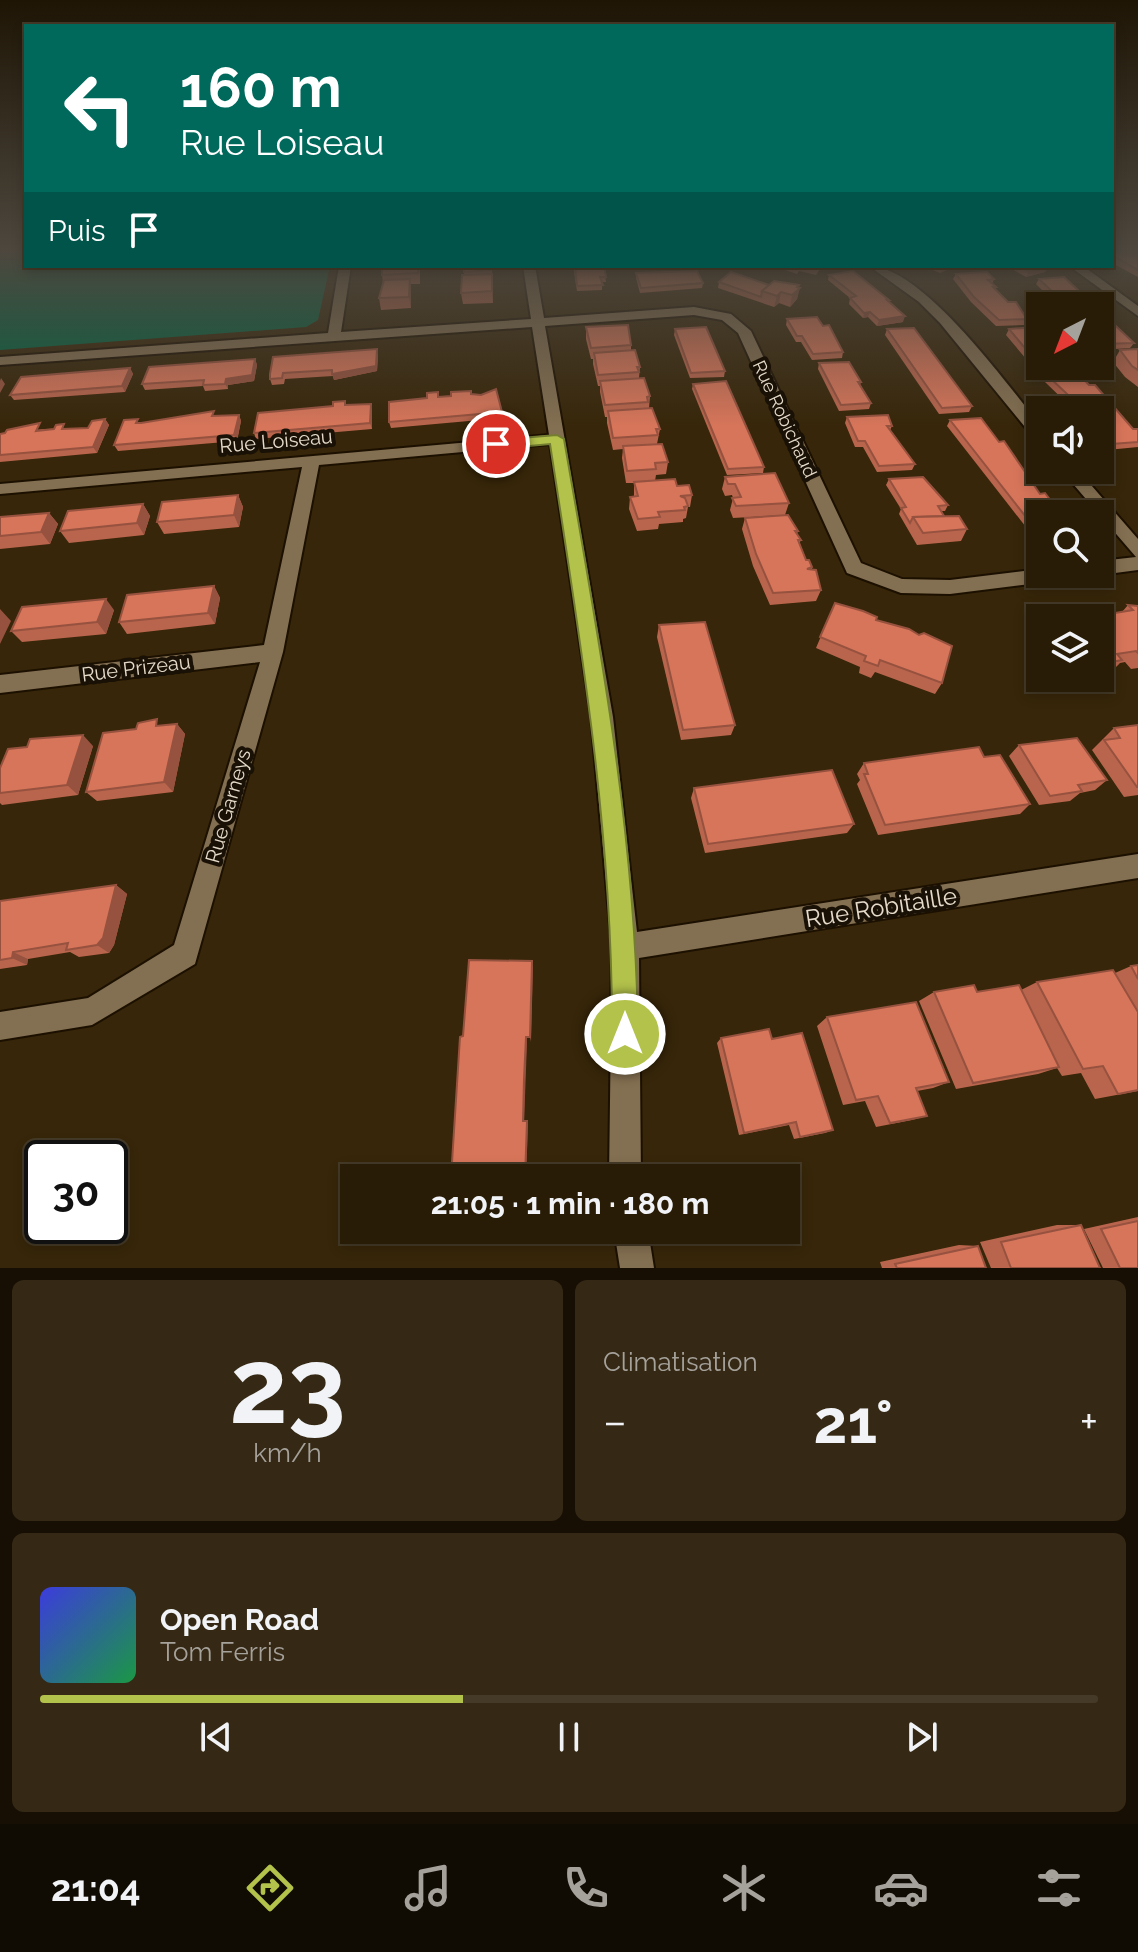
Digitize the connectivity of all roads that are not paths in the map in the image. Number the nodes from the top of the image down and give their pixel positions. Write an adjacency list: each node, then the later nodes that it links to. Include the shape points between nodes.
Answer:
1 (338, 309): 5 (street)
2 (536, 309): 4 (street)
3 (933, 309): 7 (street)
4 (538, 321): 5 (street, Rue Robichaud); 8 (street); 15 (street, Rue Robichaud, via 694,311 726,317 744,331 854,568 913,587)
5 (334, 335): 6 (street, Rue Robichaud)
6 (0, 361)
7 (1026, 418)
8 (557, 439): 9 (street, Rue Loiseau); 19 (street, via 602,717)
9 (312, 460): 11 (street, Rue Loiseau); 16 (street, Rue Garneys)
10 (1081, 484): 12 (street)
11 (0, 489)
12 (1138, 551)
13 (1138, 563): 14 (street)
14 (1114, 566)
15 (1026, 578)
16 (273, 652): 17 (street, Rue Prizeau); 20 (street, Rue Garneys, via 185,954 92,1011)
17 (0, 684)
18 (1138, 866): 19 (street, Rue Robitaille)
19 (625, 947): 21 (street)
20 (0, 1026)
21 (625, 1164)
22 (633, 1244): 23 (street)
23 (637, 1268)

